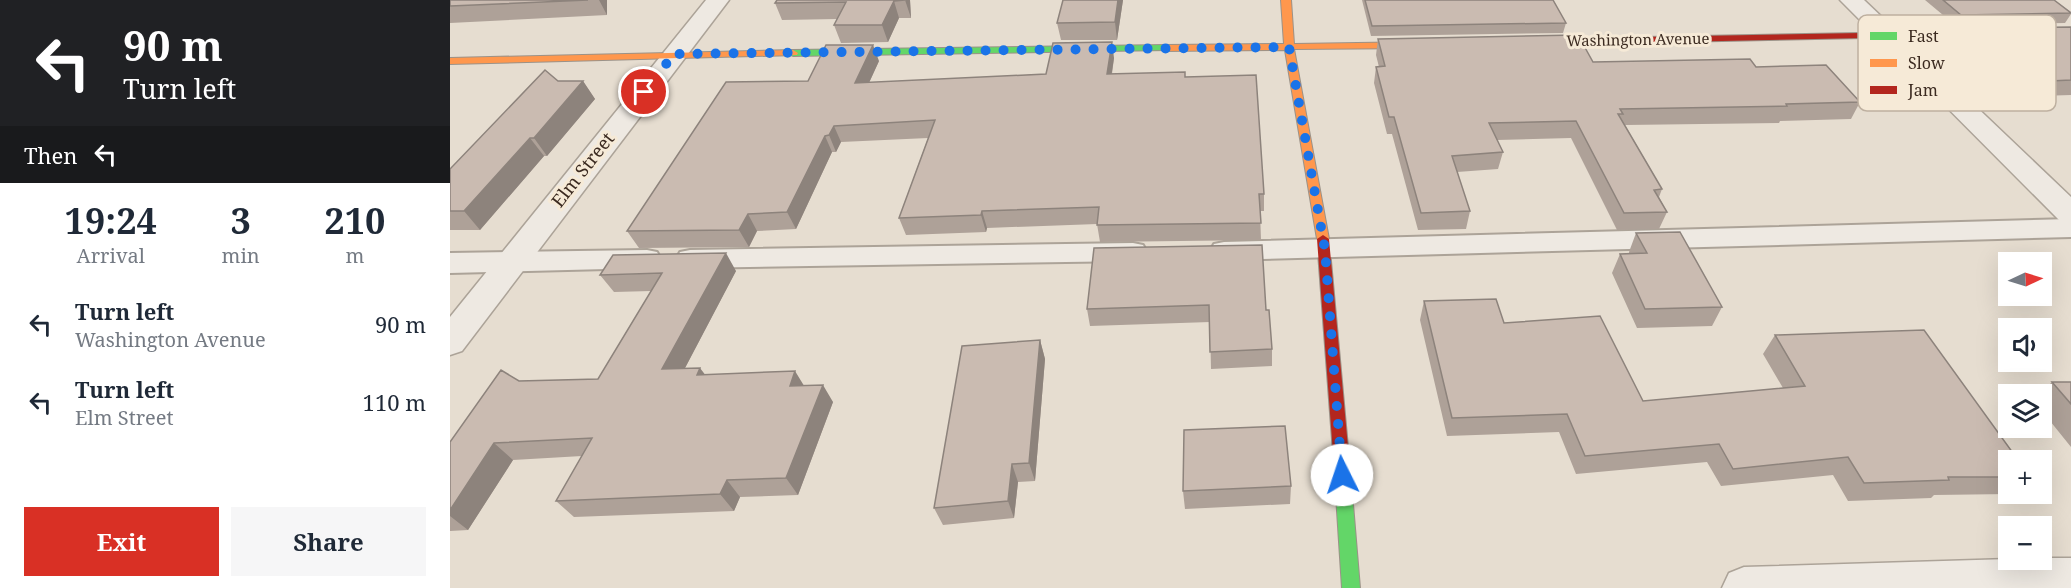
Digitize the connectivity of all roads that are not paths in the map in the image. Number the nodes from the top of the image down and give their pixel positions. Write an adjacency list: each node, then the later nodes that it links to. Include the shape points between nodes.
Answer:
1 (718, 0): 11 (street, Elm Street)
2 (1286, 0): 10 (street)
3 (1851, 0): 4 (street)
4 (1868, 15)
5 (2056, 32): 6 (street, Washington Avenue)
6 (2071, 32)
7 (1858, 36): 8 (street, Washington Avenue)
8 (1525, 43)
9 (1431, 44): 10 (street)
10 (1289, 47): 11 (street); 16 (street)
11 (674, 54): 12 (street); 19 (street, Elm Street)
12 (450, 61)
13 (1967, 111): 14 (street)
14 (2071, 214)
15 (2071, 228): 16 (lane)
16 (1325, 250): 17 (lane); 23 (street)
17 (1194, 251)
18 (1158, 252): 19 (lane)
19 (513, 261): 20 (lane); 21 (street, Elm Street)
20 (450, 263)
21 (450, 342)
22 (2071, 578): 24 (street)
23 (1351, 588)
24 (1744, 588)

